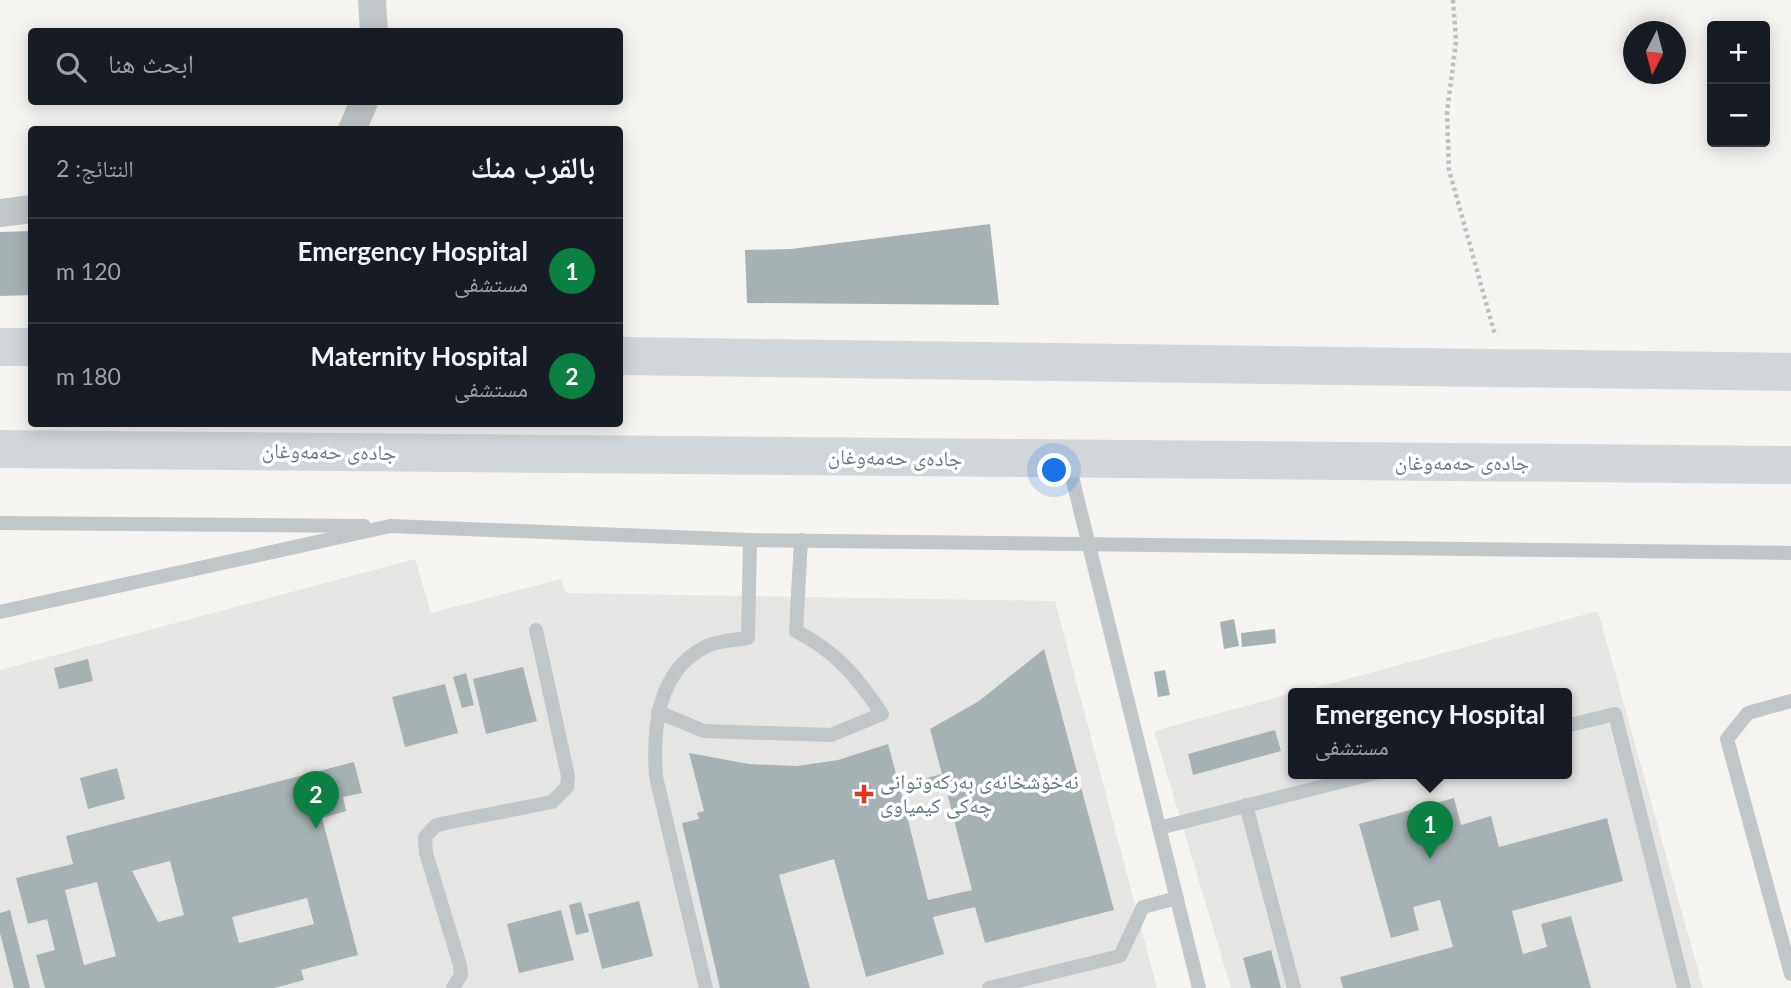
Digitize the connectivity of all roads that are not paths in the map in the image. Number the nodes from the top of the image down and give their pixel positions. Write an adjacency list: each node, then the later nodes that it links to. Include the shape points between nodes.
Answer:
1 (372, 0): 2 (street)
2 (374, 28)
3 (363, 105): 4 (street)
4 (354, 126)
5 (28, 209): 6 (street)
6 (0, 212)
7 (0, 347): 8 (main road)
8 (28, 347)
9 (623, 356): 10 (main road)
10 (1791, 372)
11 (274, 438): 12 (main road, جادەی حەمەوغان); 13 (main road, جادەی حەمەوغان)
12 (0, 449)
13 (1068, 460): 14 (main road, جادەی حەمەوغان); 19 (lane)
14 (1791, 466)
15 (0, 523): 16 (lane)
16 (390, 526): 17 (lane); 21 (lane)
17 (750, 540): 18 (lane); 24 (lane, via 748,638 705,646 672,675)
18 (801, 540): 19 (lane); 24 (lane, via 796,631 823,645 852,670 882,714 831,736 704,732)
19 (1087, 543): 20 (lane); 28 (lane)
20 (1791, 553)
21 (0, 612)
22 (536, 630): 31 (lane, via 567,787 552,802 445,823 425,837 460,965 461,975)
23 (1791, 701): 30 (lane, via 1748,713 1727,739)
24 (658, 712): 32 (lane, via 656,777)
25 (1572, 725): 36 (lane, via 1615,715)
26 (1351, 779): 27 (lane)
27 (1246, 805): 28 (lane); 35 (lane)
28 (1159, 828): 29 (lane)
29 (1177, 898): 33 (lane, via 1143,908 1120,956); 34 (lane)
30 (1791, 974)
31 (453, 988)
32 (706, 988)
33 (989, 988)
34 (1199, 988)
35 (1294, 988)
36 (1684, 988)

